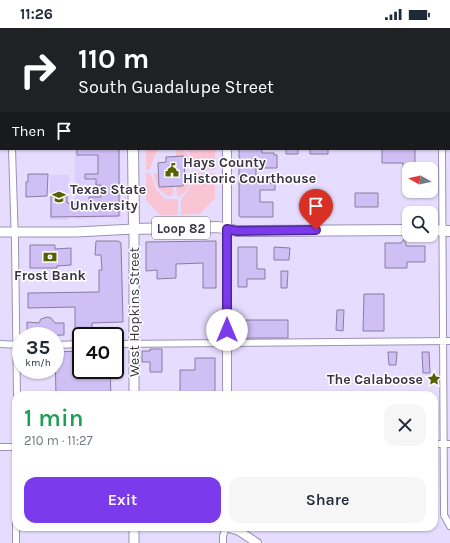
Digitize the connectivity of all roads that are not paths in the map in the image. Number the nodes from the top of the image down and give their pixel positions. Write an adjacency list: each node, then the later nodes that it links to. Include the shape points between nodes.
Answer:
1 (12, 150): 10 (street)
2 (133, 150): 5 (main road)
3 (227, 150): 6 (street)
4 (442, 150): 8 (street)
5 (134, 229): 6 (main road, Loop 82); 10 (main road, Loop 82); 14 (main road, West Hopkins Street)
6 (227, 229): 7 (main road, Loop 82); 15 (street)
7 (402, 230)
8 (446, 231): 12 (street)
9 (0, 232): 10 (main road, Loop 82)
10 (14, 232): 11 (street)
11 (18, 327)
12 (443, 341): 13 (street); 15 (street); 23 (street)
13 (450, 341)
14 (133, 343): 15 (street); 17 (street); 21 (main road, West Hopkins Street)
15 (227, 343): 22 (street)
16 (0, 344): 18 (street)
17 (124, 344)
18 (12, 345)
19 (18, 379): 20 (street)
20 (17, 391)
21 (134, 391)
22 (227, 391)
23 (447, 444): 26 (street, via 444,515)
24 (0, 447): 25 (street)
25 (12, 447)
26 (450, 526)
27 (16, 531): 31 (street)
28 (134, 531): 32 (main road)
29 (225, 531): 33 (street)
30 (239, 531): 34 (street)
31 (16, 543)
32 (134, 543)
33 (223, 543)
34 (257, 543)

